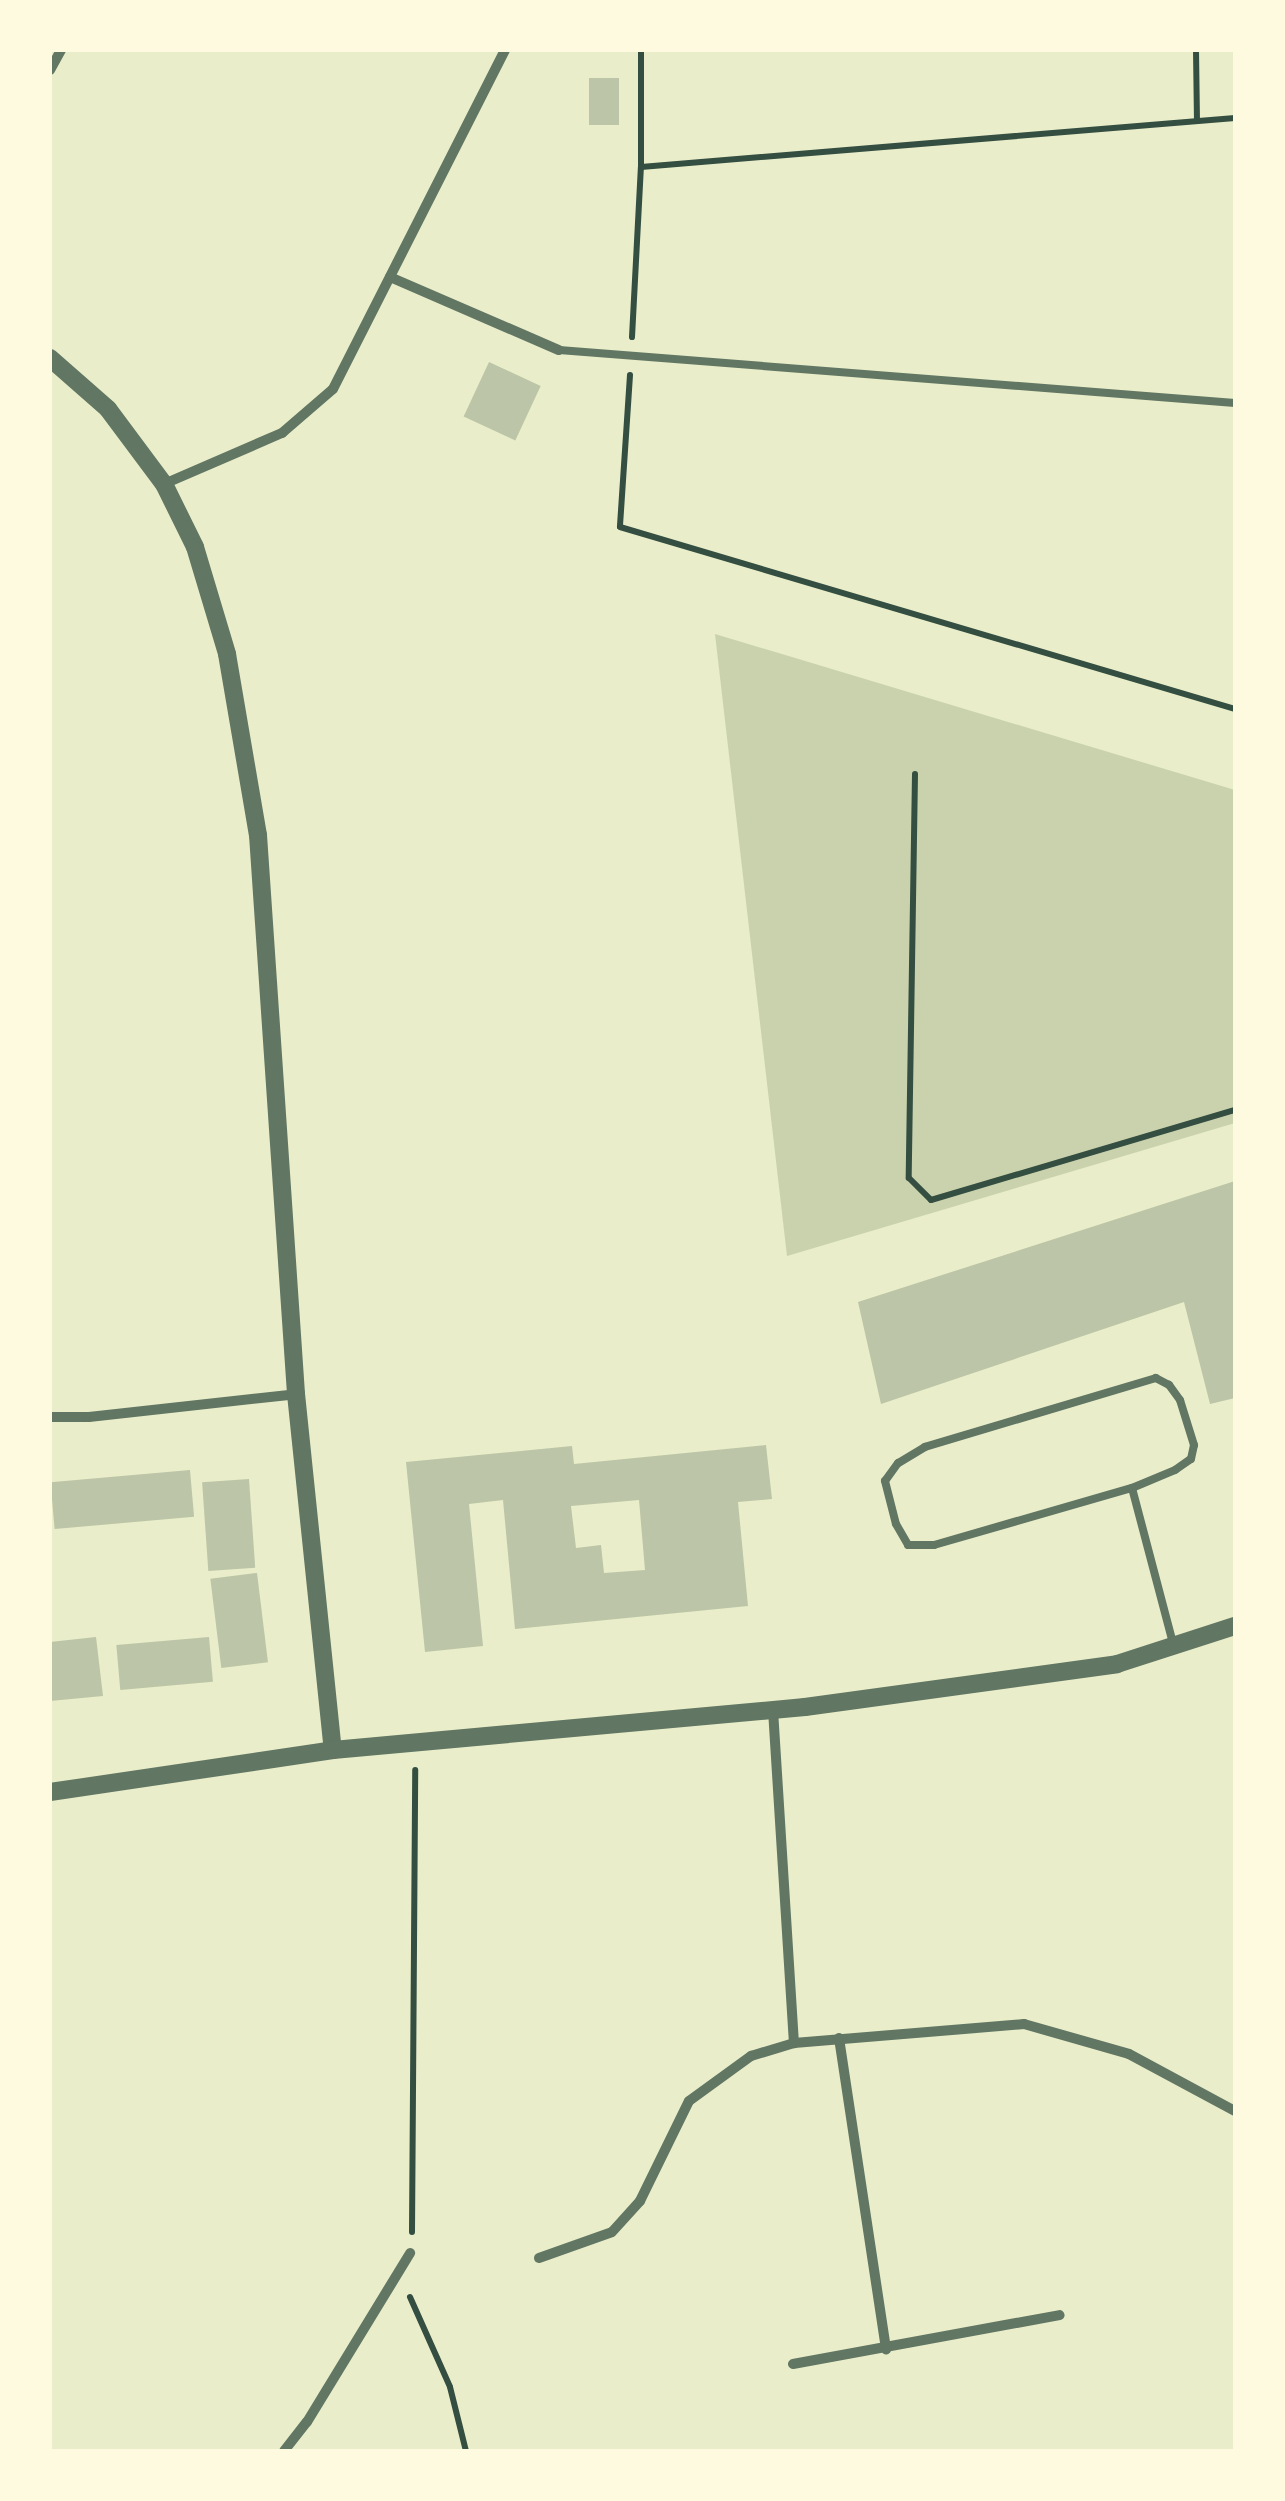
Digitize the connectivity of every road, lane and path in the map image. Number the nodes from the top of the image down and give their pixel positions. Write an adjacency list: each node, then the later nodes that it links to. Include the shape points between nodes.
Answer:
1 (61, 50): 5 (street)
2 (505, 50): 9 (street)
3 (641, 50): 8 (path)
4 (1196, 50): 7 (path)
5 (50, 70)
6 (1235, 118): 7 (path)
7 (1197, 121): 8 (path)
8 (641, 167): 11 (path)
9 (390, 278): 10 (street); 14 (street, via 334,390 282,433)
10 (559, 350): 11 (lane)
11 (632, 354): 13 (lane); 15 (path, via 620,527)
12 (50, 358): 14 (street, via 108,408)
13 (1235, 403)
14 (164, 484): 18 (street, via 195,547 227,654 258,835)
15 (1235, 710)
16 (915, 774): 17 (path, via 909,1178 931,1200)
17 (1235, 1110)
18 (296, 1394): 19 (street); 25 (street)
19 (50, 1417)
20 (1132, 1488): 20 (lane, via 934,1545 908,1545 885,1481 898,1463 926,1448 1156,1378 1180,1400 1192,1459); 22 (lane)
21 (1235, 1626): 22 (street)
22 (1174, 1648): 23 (street, via 1117,1664)
23 (773, 1710): 24 (street); 28 (street)
24 (415, 1743): 25 (street); 30 (path)
25 (333, 1750): 26 (street)
26 (50, 1792)
27 (839, 2038): 28 (street); 29 (street, via 1024,2024 1129,2054); 34 (street)
28 (794, 2043): 31 (street, via 751,2056 689,2101 640,2201 612,2232)
29 (1235, 2112)
30 (410, 2253): 32 (street)
31 (539, 2258)
32 (397, 2274): 36 (street); 37 (path, via 450,2387)
33 (1060, 2315): 34 (street)
34 (886, 2349): 35 (street)
35 (792, 2364)
36 (284, 2451)
37 (466, 2451)

